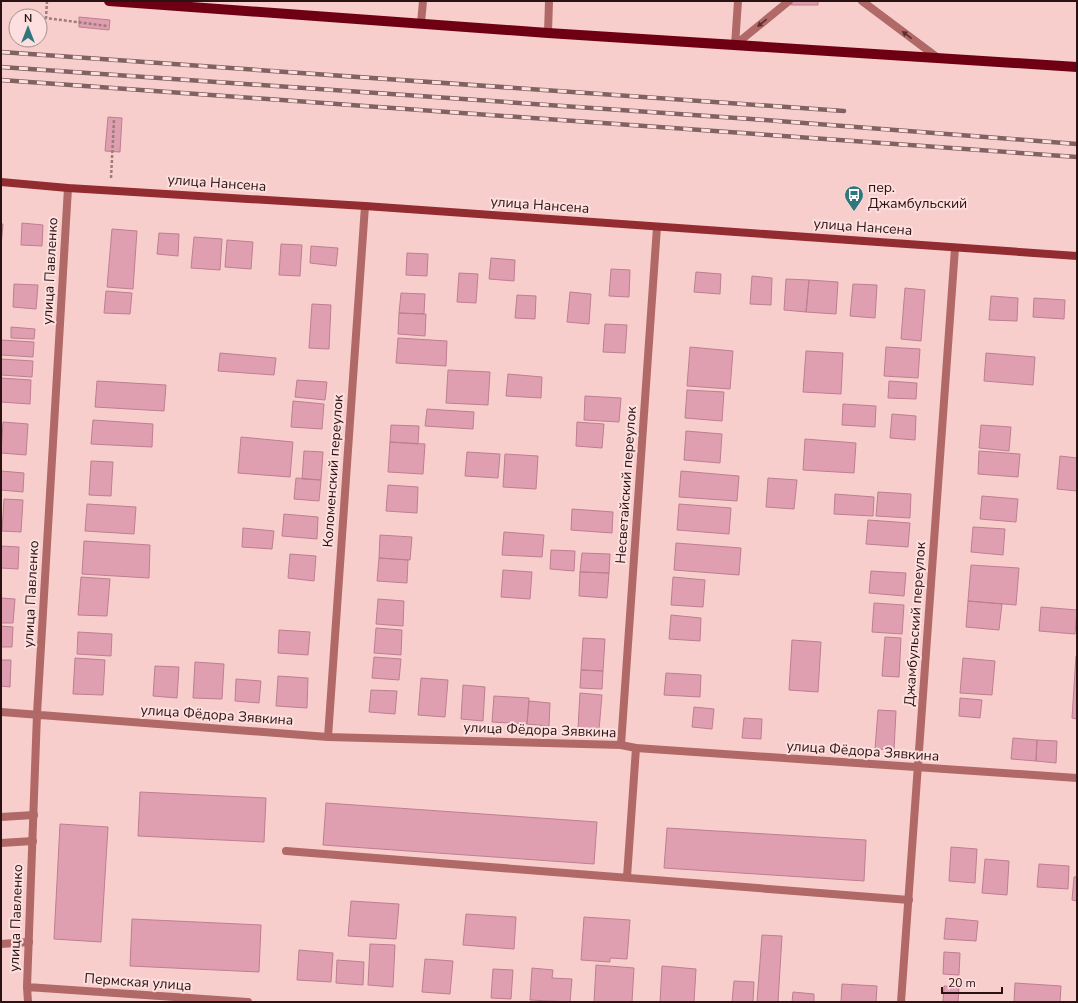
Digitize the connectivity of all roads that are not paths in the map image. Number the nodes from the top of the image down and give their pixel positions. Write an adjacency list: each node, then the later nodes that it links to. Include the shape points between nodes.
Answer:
1 (109, 1): 7 (main road)
2 (423, 1): 7 (street)
3 (549, 1): 8 (street)
4 (738, 1): 9 (street)
5 (788, 1): 9 (street, one-way to 9)
6 (862, 1): 10 (street, one-way to 6)
7 (421, 23): 8 (main road)
8 (548, 33): 9 (main road)
9 (735, 45): 10 (main road)
10 (938, 58): 11 (main road)
11 (1077, 66)
12 (1, 182): 13 (main road, улица Нансена)
13 (68, 188): 14 (main road, улица Нансена); 19 (street, улица Павленко)
14 (365, 206): 15 (main road, улица Нансена); 20 (street, Коломенский переулок)
15 (657, 227): 16 (main road, улица Нансена); 21 (street, Несветайский переулок)
16 (955, 248): 17 (main road, улица Нансена); 23 (street, Джамбульский переулок)
17 (1077, 256)
18 (1, 712): 19 (street, улица Фёдора Зявкина)
19 (37, 714): 20 (street, улица Фёдора Зявкина); 25 (street, улица Павленко)
20 (328, 737): 21 (street, улица Фёдора Зявкина)
21 (621, 745): 22 (street, улица Фёдора Зявкина)
22 (636, 748): 23 (street, улица Фёдора Зявкина); 30 (street)
23 (918, 768): 24 (street, улица Фёдора Зявкина); 31 (street, Джамбульский переулок)
24 (1077, 778)
25 (34, 815): 26 (street); 27 (street, улица Павленко)
26 (1, 817)
27 (33, 841): 28 (street); 32 (street, улица Павленко)
28 (1, 843)
29 (286, 851): 30 (street)
30 (627, 877): 31 (street)
31 (909, 900): 37 (street, Джамбульский переулок)
32 (28, 942): 33 (street); 34 (street, улица Павленко)
33 (1, 944)
34 (27, 987): 35 (street, улица Павленко); 36 (street, Пермская улица)
35 (28, 1002)
36 (248, 1002)
37 (901, 1002)

